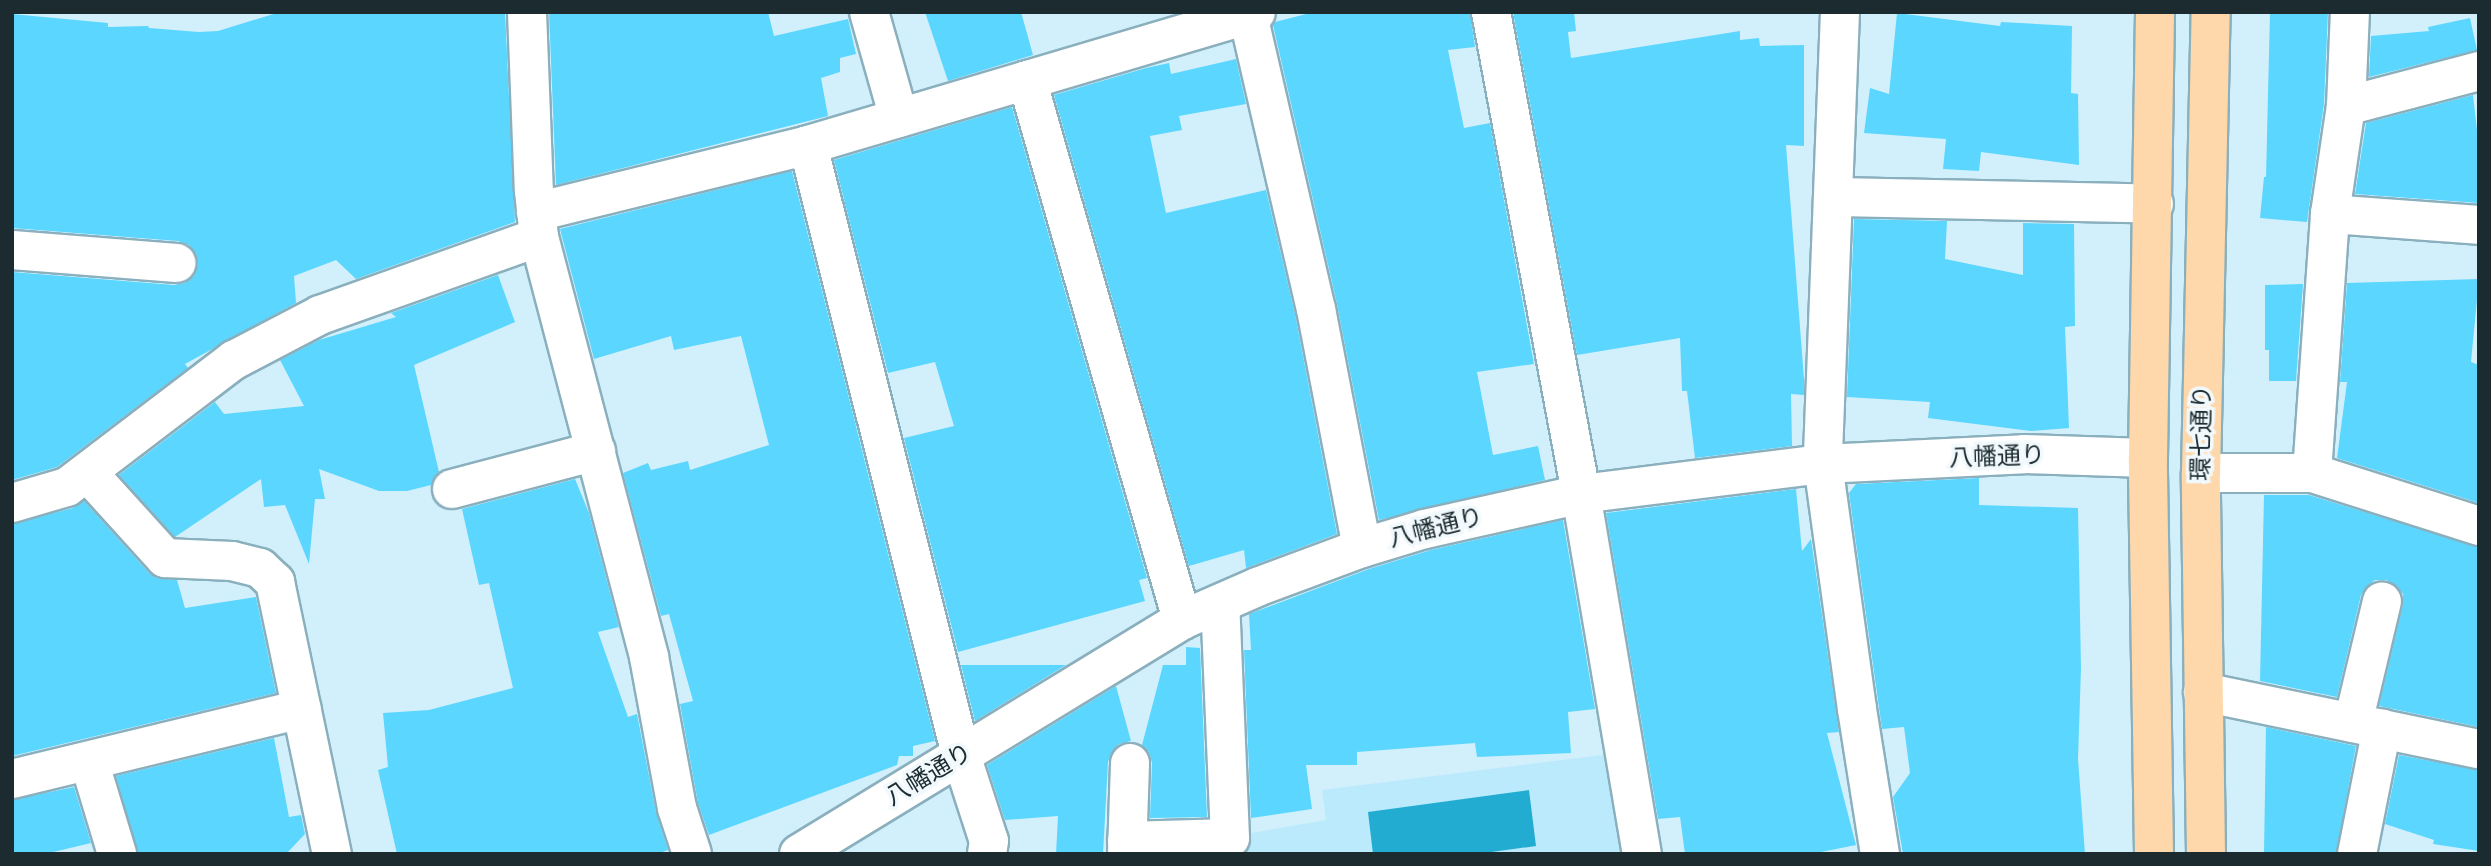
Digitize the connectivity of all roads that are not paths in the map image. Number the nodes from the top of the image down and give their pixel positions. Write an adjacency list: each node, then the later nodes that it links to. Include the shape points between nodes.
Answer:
1 (527, 12): 18 (street)
2 (869, 12): 13 (street)
3 (1491, 12): 29 (street)
4 (1840, 12): 15 (street)
5 (2155, 12): 16 (main road)
6 (2211, 12): 26 (main road, 環七通り)
7 (2350, 12): 12 (street)
8 (1252, 13): 9 (street); 32 (street, via 1317,309)
9 (1189, 22): 11 (street)
10 (2479, 71): 12 (street)
11 (1027, 80): 13 (street); 35 (street)
12 (2346, 106): 17 (street)
13 (899, 118): 14 (street)
14 (808, 145): 18 (street); 40 (street)
15 (1833, 197): 16 (street); 24 (street)
16 (2154, 204): 23 (main road)
17 (2330, 214): 19 (street); 27 (street)
18 (538, 224): 22 (street); 25 (street, via 320,315 246,354)
19 (2479, 225)
20 (12, 250): 21 (street)
21 (176, 263)
22 (596, 451): 28 (street); 47 (street, via 649,657 677,808)
23 (2148, 458): 24 (street, 八幡通り, via 2024,454); 52 (main road)
24 (1824, 464): 29 (street, 八幡通り); 51 (street)
25 (88, 473): 30 (street, via 67,487); 37 (street, via 165,558 232,561 260,568 275,582)
26 (2201, 473): 27 (street); 36 (main road, 環七通り)
27 (2312, 473): 31 (street)
28 (452, 489)
29 (1581, 494): 32 (street, 八幡通り); 50 (street)
30 (12, 503)
31 (2479, 526)
32 (1362, 548): 34 (street, 八幡通り)
33 (2382, 601): 38 (street)
34 (1220, 604): 35 (street, 八幡通り); 44 (street, via 1230,838)
35 (1182, 620): 40 (street, 八幡通り)
36 (2203, 692): 38 (street); 53 (main road, 環七通り)
37 (302, 709): 41 (street); 46 (street)
38 (2367, 726): 39 (street); 54 (street)
39 (2479, 749)
40 (961, 755): 48 (street, 八幡通り); 49 (street, via 989,841)
41 (89, 761): 43 (street); 45 (street)
42 (1130, 763): 44 (street)
43 (12, 779)
44 (1127, 847)
45 (117, 854)
46 (332, 854)
47 (692, 854)
48 (799, 854)
49 (987, 854)
50 (1642, 854)
51 (1880, 854)
52 (2154, 854)
53 (2206, 854)
54 (2357, 854)

